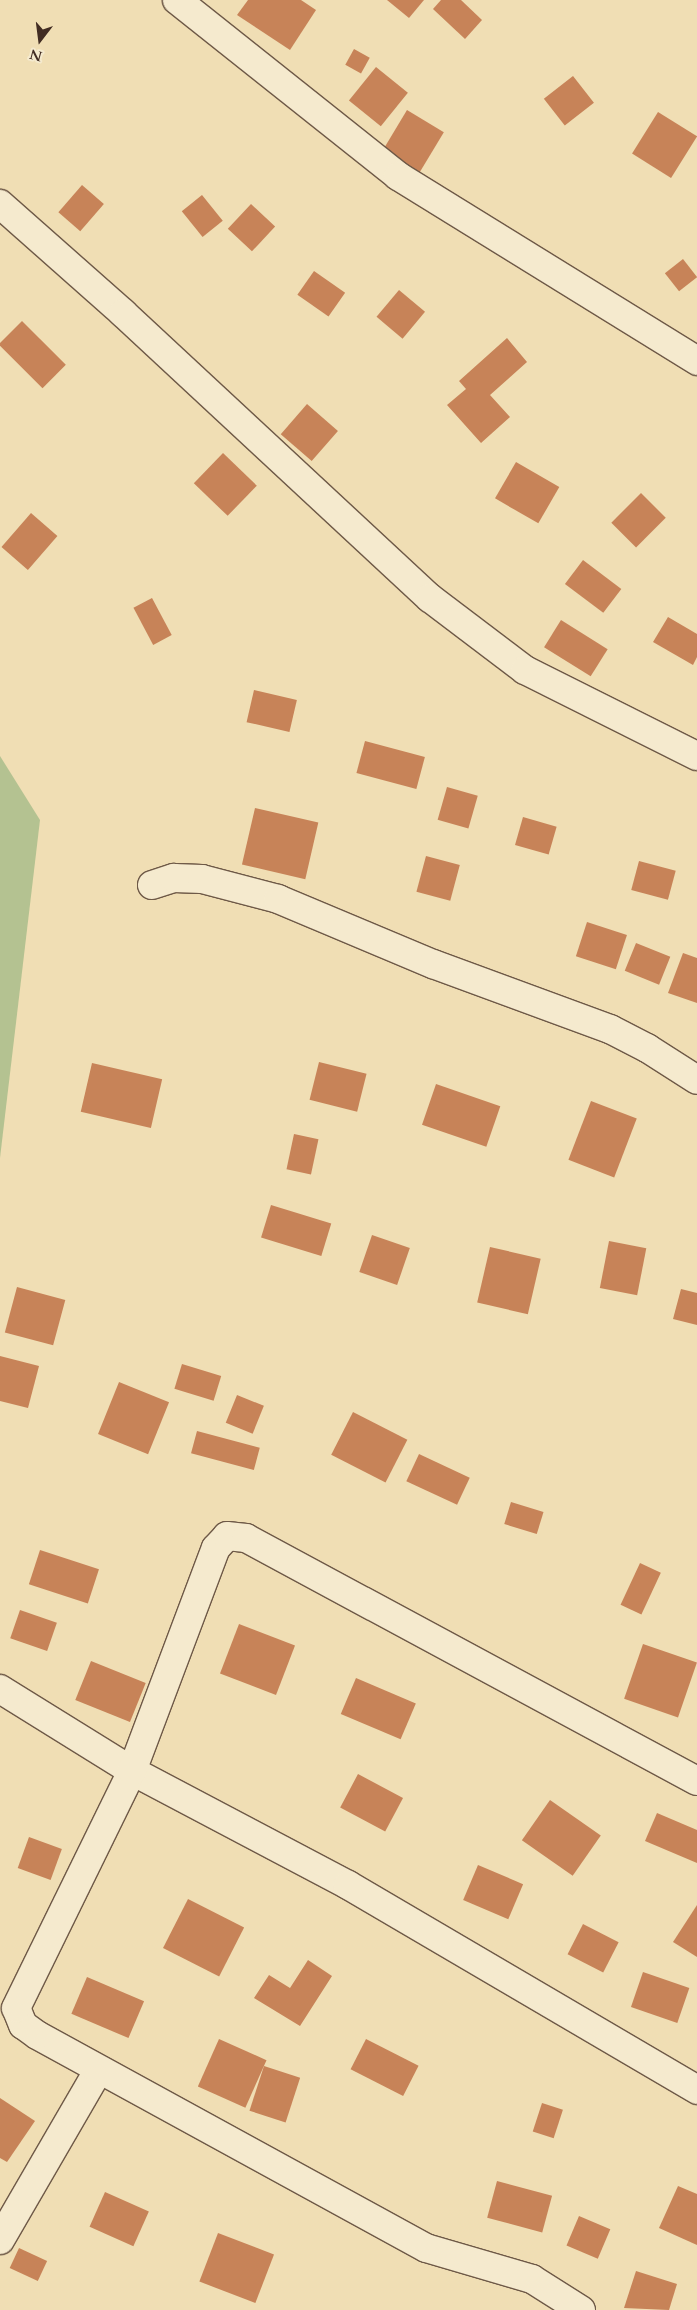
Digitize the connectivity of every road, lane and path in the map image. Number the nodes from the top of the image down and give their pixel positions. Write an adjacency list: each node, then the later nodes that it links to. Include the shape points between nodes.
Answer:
1 (177, 0): 3 (street, via 398,176)
2 (0, 204): 4 (street, via 123,313 430,598 524,670)
3 (697, 361)
4 (697, 756)
5 (152, 885): 6 (street, via 174,878 202,878 278,899 433,964 610,1029)
6 (697, 1080)
7 (0, 1689): 8 (street)
8 (132, 1771): 9 (street, via 216,1548 227,1536 246,1538); 10 (street, via 16,2008 23,2025); 11 (street, via 348,1885)
9 (697, 1781)
10 (98, 2071): 12 (street); 13 (street, via 426,2248 532,2279)
11 (697, 2090)
12 (0, 2240)
13 (581, 2310)

